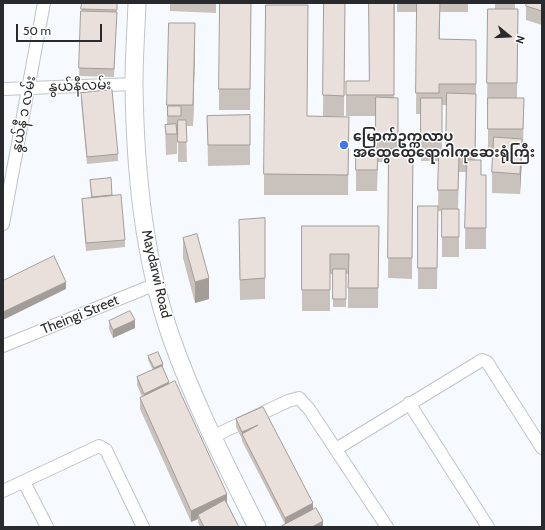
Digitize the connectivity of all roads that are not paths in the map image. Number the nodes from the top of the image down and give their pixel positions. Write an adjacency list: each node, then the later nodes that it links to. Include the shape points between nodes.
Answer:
1 (44, 3): 4 (street, နွယ်နီ ၁ လမ်း)
2 (137, 3): 3 (street, Maydarwi Road)
3 (134, 84): 4 (street, နွယ်နီလမ်း); 7 (street, Maydarwi Road, via 141,201)
4 (29, 88): 5 (street, နွယ်နီလမ်း); 6 (street, နွယ်နီ ၁ လမ်း)
5 (3, 89)
6 (3, 224)
7 (156, 284): 8 (street, Theingi Street); 10 (street, Maydarwi Road, via 171,336)
8 (3, 346)
9 (409, 403): 11 (street, via 485,360); 12 (street); 19 (street)
10 (212, 437): 12 (street, via 299,398); 17 (street, Maydarwi Road)
11 (542, 448)
12 (336, 449): 18 (street)
13 (24, 482): 14 (street); 15 (street); 16 (street, via 99,446 106,450)
14 (3, 491)
15 (47, 527)
16 (143, 527)
17 (257, 527)
18 (387, 527)
19 (488, 527)

